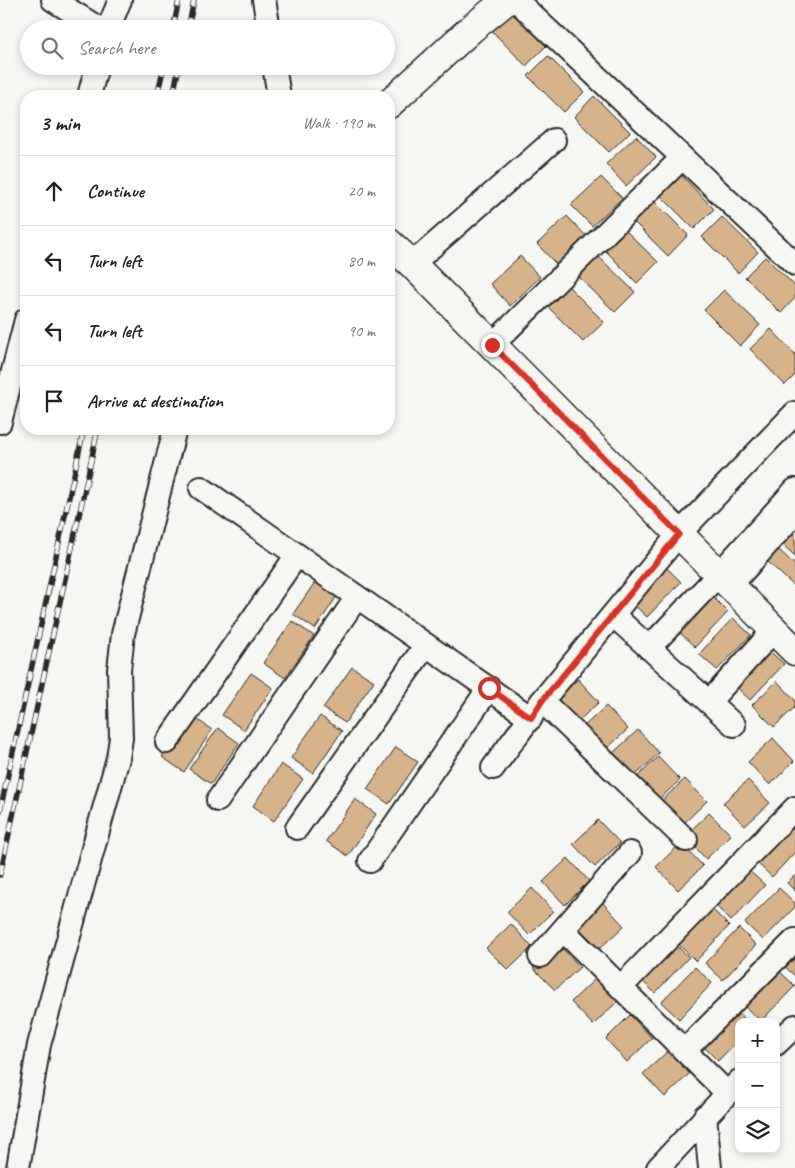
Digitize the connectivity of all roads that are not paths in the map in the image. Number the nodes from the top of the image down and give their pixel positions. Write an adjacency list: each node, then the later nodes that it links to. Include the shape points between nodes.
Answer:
1 (53, 0): 6 (street)
2 (120, 0): 7 (street)
3 (264, 0): 8 (street)
4 (507, 0): 13 (street)
5 (516, 0): 15 (street)
6 (85, 20)
7 (112, 20)
8 (267, 20)
9 (95, 75): 11 (street)
10 (276, 75): 12 (street)
11 (91, 90)
12 (278, 90)
13 (395, 99)
14 (554, 140): 17 (street)
15 (682, 158): 18 (street); 20 (street)
16 (395, 248): 17 (street)
17 (412, 264): 20 (street)
18 (795, 264)
19 (20, 343): 21 (street)
20 (492, 345): 27 (street)
21 (1, 414)
22 (795, 414): 27 (street)
23 (173, 435): 57 (street, via 123,634 119,670 121,738 118,758 38,1045)
24 (201, 488): 28 (street)
25 (795, 490): 29 (street)
26 (795, 513): 29 (street)
27 (679, 534): 29 (street); 31 (street)
28 (297, 555): 30 (street); 40 (street)
29 (724, 580): 32 (street); 34 (street)
30 (357, 597): 33 (street); 42 (street)
31 (613, 615): 34 (street); 38 (street)
32 (774, 630): 35 (street); 37 (street)
33 (426, 645): 36 (street); 44 (street)
34 (649, 648): 37 (street)
35 (795, 651)
36 (489, 688): 38 (street); 47 (street)
37 (709, 702): 39 (street)
38 (536, 709): 41 (street); 45 (street)
39 (734, 725)
40 (166, 742)
41 (493, 768)
42 (218, 800)
43 (795, 808): 51 (street)
44 (297, 828)
45 (686, 840)
46 (630, 853): 48 (street)
47 (370, 861)
48 (563, 930): 50 (street); 51 (street)
49 (795, 940): 54 (street)
50 (540, 956)
51 (621, 987): 54 (street)
52 (795, 1026): 53 (street)
53 (780, 1040)
54 (685, 1050): 55 (street)
55 (733, 1087): 56 (street)
56 (705, 1116): 58 (street); 59 (street)
57 (18, 1168)
58 (658, 1168)
59 (710, 1168)

